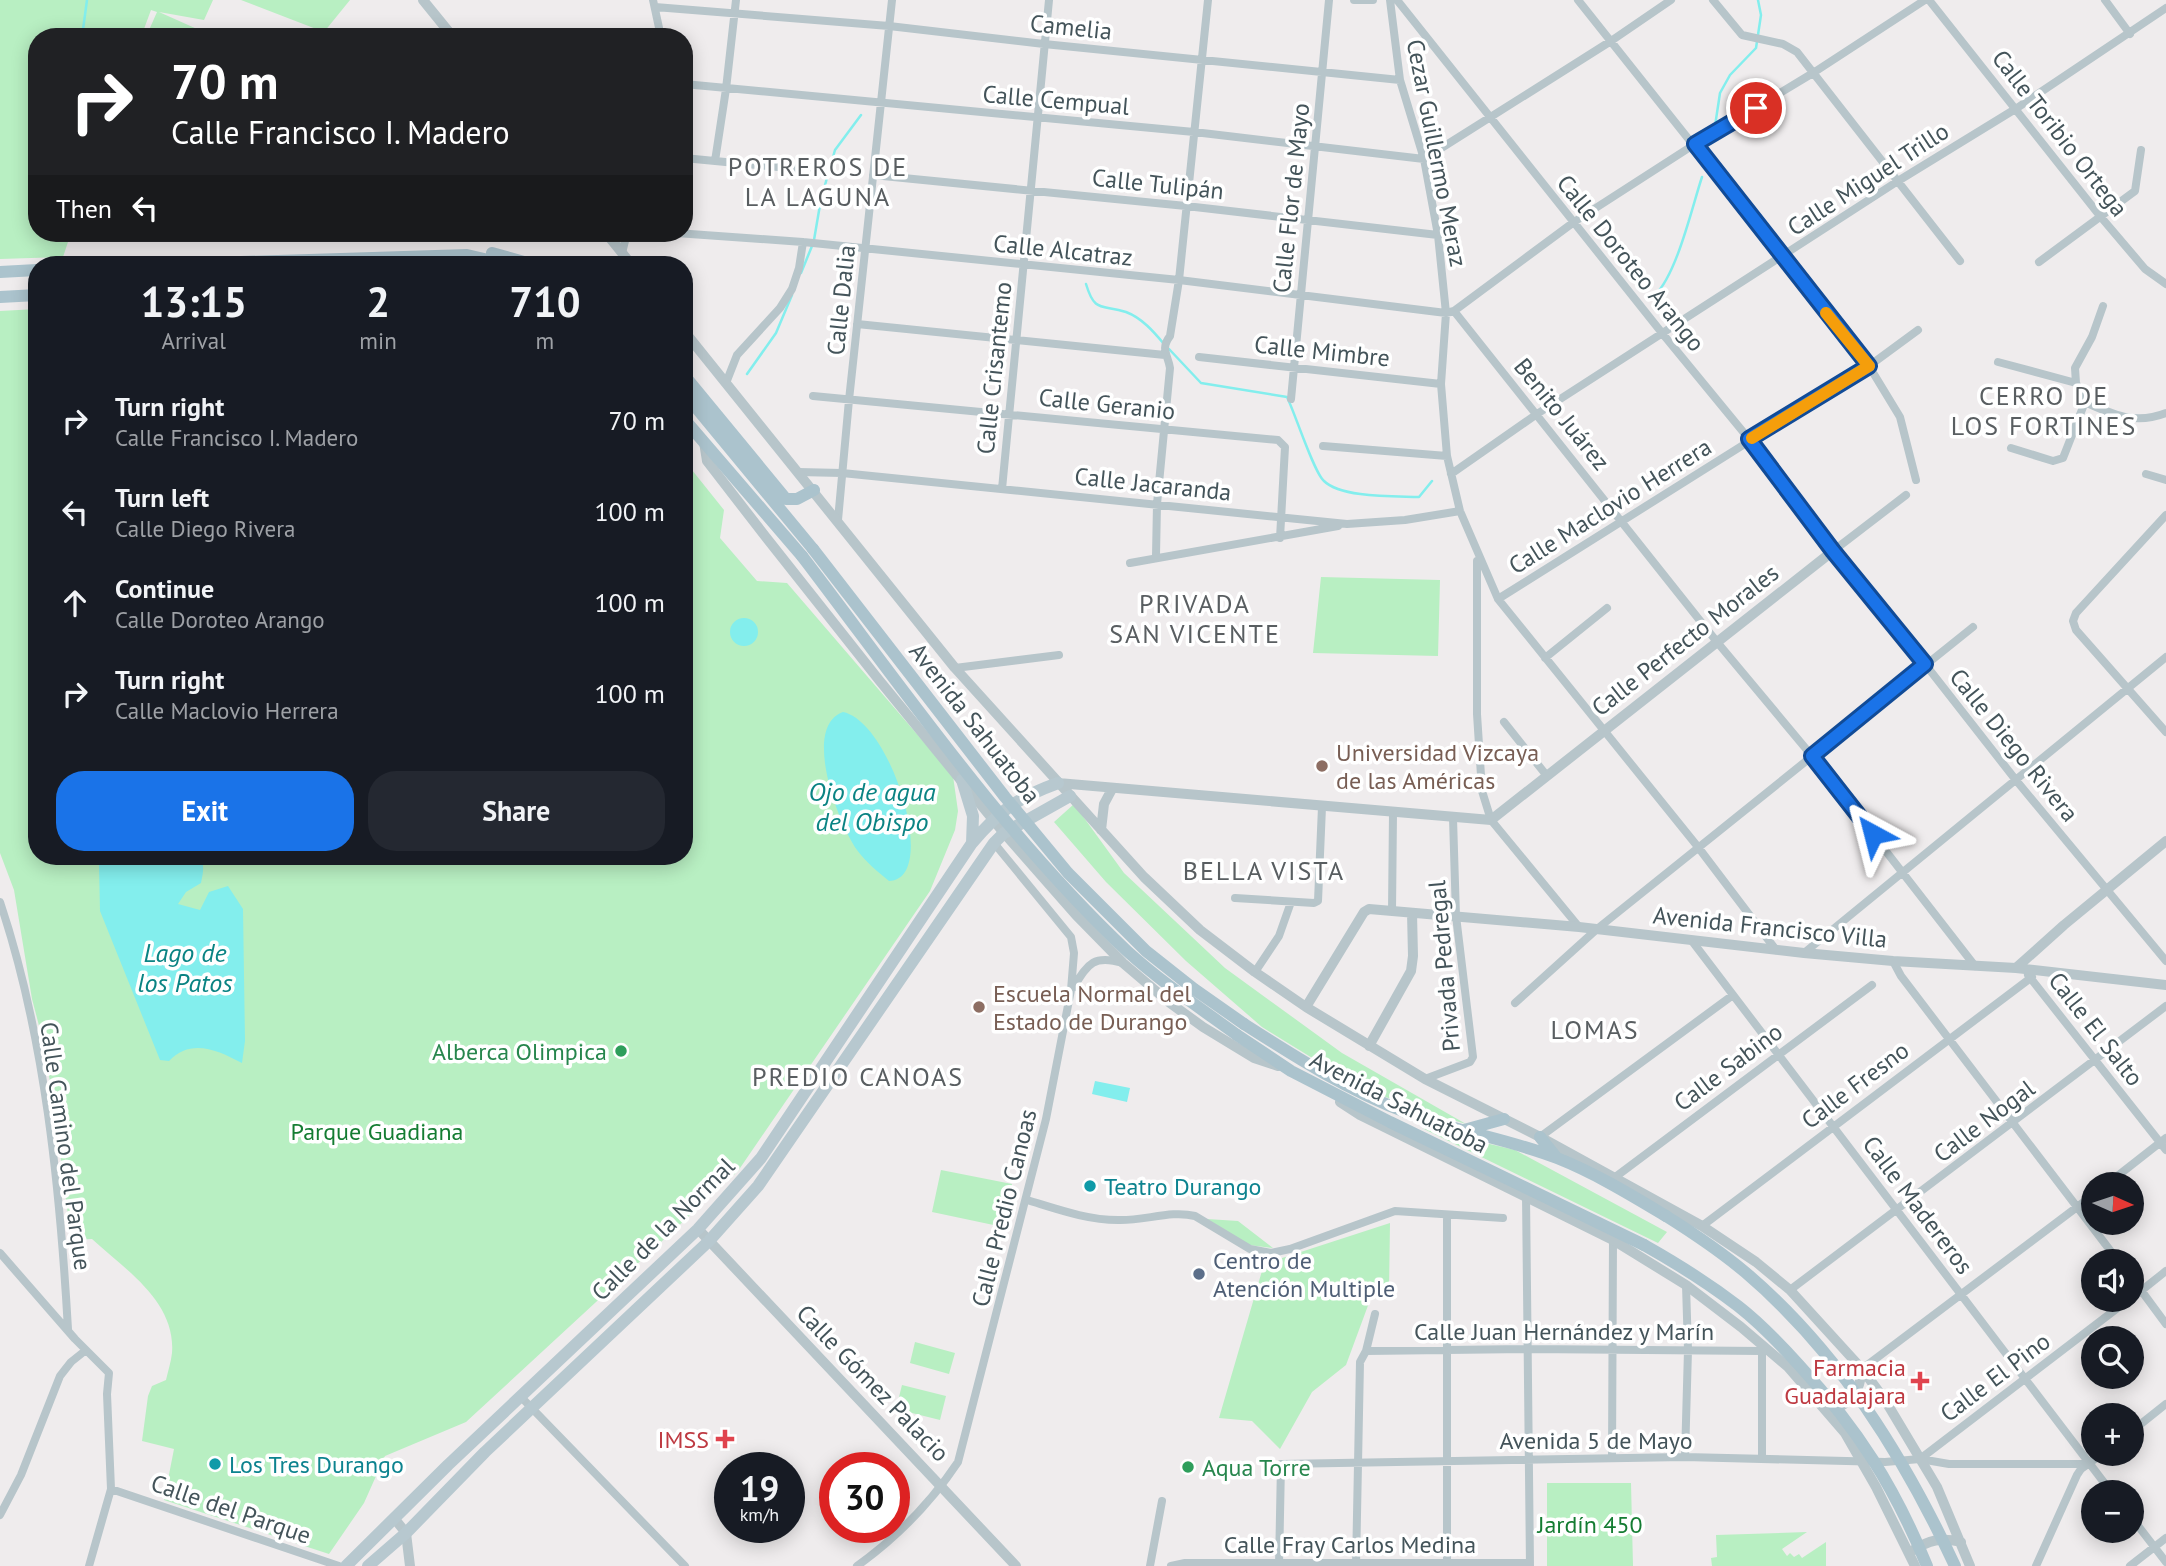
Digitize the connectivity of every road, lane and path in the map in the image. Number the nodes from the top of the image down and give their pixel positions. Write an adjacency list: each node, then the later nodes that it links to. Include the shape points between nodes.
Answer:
1 (423, 0): 20 (street)
2 (736, 0): 18 (street)
3 (892, 0): 19 (street, Calle Dalia)
4 (1049, 0): 24 (street, Calle Crisantemo)
5 (1208, 0): 25 (street)
6 (1329, 0): 26 (street, Calle Flor de Mayo)
7 (1354, 0): 8 (street)
8 (1373, 0)
9 (1390, 0): 28 (street, Cezar Guillermo Meraz)
10 (1397, 0): 33 (street, Calle Doroteo Arango)
11 (1578, 0): 23 (street)
12 (1671, 0): 23 (street)
13 (1713, 0): 27 (street, via 1737,30 1749,38 1783,44 1797,52)
14 (1927, 0): 27 (street); 32 (street, Calle Toribio Ortega)
15 (2105, 0): 22 (street)
16 (654, 4): 18 (street, Camelia); 21 (street)
17 (2166, 8): 22 (street, Calle Miguel Trillo)
18 (734, 13): 19 (street, Camelia); 30 (street)
19 (889, 26): 24 (street, Camelia); 31 (street, Calle Dalia)
20 (446, 28)
21 (660, 28)
22 (2130, 34): 32 (street, Calle Miguel Trillo)
23 (1611, 41): 33 (street); 36 (street)
24 (1044, 44): 25 (street, Camelia); 34 (street, Calle Crisantemo)
25 (1202, 60): 26 (street, Camelia); 35 (street)
26 (1323, 71): 28 (street, Camelia); 37 (street, Calle Flor de Mayo)
27 (1814, 73): 36 (street); 44 (street)
28 (1401, 80): 40 (street, Cezar Guillermo Meraz)
29 (693, 85): 30 (street, Calle Cempual)
30 (726, 89): 31 (street, Calle Cempual); 41 (street)
31 (882, 102): 34 (street, Calle Cempual); 43 (street, Calle Dalia)
32 (2017, 108): 44 (street, Calle Miguel Trillo); 47 (street, Calle Toribio Ortega)
33 (1490, 117): 40 (street); 49 (street, Calle Doroteo Arango)
34 (1036, 118): 35 (street, Calle Cempual); 45 (street, Calle Crisantemo)
35 (1194, 132): 37 (street, Calle Cempual); 46 (street)
36 (1695, 144): 49 (street); 62 (street)
37 (1314, 146): 40 (street, Calle Cempual); 48 (street, Calle Flor de Mayo)
38 (2141, 150): 47 (street, via 2135,191)
39 (693, 159): 41 (street)
40 (1424, 159): 51 (street, Cezar Guillermo Meraz)
41 (715, 161): 42 (street)
42 (808, 170)
43 (873, 175): 45 (street, Calle Tulipán); 55 (street, Calle Dalia)
44 (1898, 181): 62 (street, Calle Miguel Trillo); 63 (street)
45 (1030, 190): 46 (street, Calle Tulipán); 65 (street, Calle Crisantemo)
46 (1186, 206): 48 (street, Calle Tulipán); 68 (street)
47 (2100, 216): 64 (street); 69 (street, Calle Toribio Ortega, via 2145,269)
48 (1308, 220): 51 (street, Calle Tulipán); 70 (street, Calle Flor de Mayo)
49 (1574, 222): 74 (street); 77 (street, Calle Doroteo Arango)
50 (693, 234): 54 (street, Calle Alcatraz)
51 (1438, 235): 74 (street, Cezar Guillermo Meraz)
52 (613, 242): 56 (street)
53 (625, 242): 56 (street)
54 (803, 242): 55 (street, Calle Alcatraz); 85 (street, via 792,289 737,355)
55 (866, 250): 65 (street, Calle Alcatraz); 75 (street, Calle Dalia)
56 (622, 253): 61 (street)
57 (467, 255): 58 (main road); 59 (main road); 60 (main road, via 491,252)
58 (436, 256)
59 (471, 256)
60 (504, 256)
61 (624, 256)
62 (1782, 257): 77 (street, Calle Miguel Trillo); 84 (street)
63 (1960, 261)
64 (2039, 262)
65 (1024, 265): 68 (street, Calle Alcatraz); 78 (street, Calle Crisantemo)
66 (28, 270): 67 (main road)
67 (0, 272)
68 (1179, 281): 70 (street, Calle Alcatraz); 80 (street)
69 (2166, 284)
70 (1300, 294): 74 (street, Calle Alcatraz); 83 (street, Calle Flor de Mayo)
71 (28, 295): 72 (main road)
72 (0, 297)
73 (2103, 306): 86 (street, via 2089,344 2076,362)
74 (1450, 312): 87 (street, Cezar Guillermo Meraz); 96 (street, Benito Juárez)
75 (858, 324): 78 (street); 91 (street, Calle Dalia)
76 (1918, 330): 84 (street, Calle Maclovio Herrera)
77 (1662, 333): 96 (street, Calle Miguel Trillo); 99 (street, Calle Doroteo Arango)
78 (1016, 340): 80 (street); 94 (street, Calle Crisantemo)
79 (693, 342): 85 (street, Avenida Sahuatoba)
80 (1165, 355): 98 (street, via 1170,368)
81 (1199, 357): 83 (street, Calle Mimbre)
82 (1998, 362): 86 (street)
83 (1294, 366): 87 (street, Calle Mimbre); 90 (street, Calle Flor de Mayo)
84 (1869, 366): 99 (street, Calle Maclovio Herrera); 108 (street, via 1900,416)
85 (726, 383): 104 (street, Avenida Sahuatoba)
86 (2076, 383): 92 (street)
87 (1441, 384): 103 (street, Cezar Guillermo Meraz)
88 (693, 386): 111 (main road, via 786,499)
89 (813, 396): 91 (street, Calle Geranio)
90 (1291, 399)
91 (849, 400): 94 (street, Calle Geranio); 105 (street, Calle Dalia)
92 (2085, 402): 95 (street, via 2107,412 2150,419); 102 (street, via 2063,458 2053,461)
93 (693, 405): 122 (main road, Avenida Sahuatoba)
94 (1009, 413): 98 (street, Calle Geranio); 110 (street, Calle Crisantemo)
95 (2166, 413)
96 (1537, 414): 106 (street, Calle Miguel Trillo); 118 (street, Benito Juárez)
97 (693, 429): 100 (main road, Avenida Sahuatoba)
98 (1164, 429): 113 (street); 116 (street, Calle Geranio, via 1278,440 1285,447)
99 (1749, 439): 118 (street, Calle Maclovio Herrera); 121 (street, Calle Doroteo Arango)
100 (704, 442): 122 (main road, Avenida Sahuatoba); 142 (street, via 707,461)
101 (1323, 446): 103 (street)
102 (2011, 448)
103 (1447, 456): 106 (street, Cezar Guillermo Meraz)
104 (798, 472): 105 (street, Calle Jacaranda); 111 (street, Avenida Sahuatoba)
105 (842, 473): 110 (street, Calle Jacaranda); 117 (street, Calle Dalia)
106 (1451, 474): 114 (street, Cezar Guillermo Meraz)
107 (2146, 474): 109 (street)
108 (1916, 480)
109 (2166, 481)
110 (1002, 489): 113 (street, Calle Jacaranda)
111 (814, 490): 117 (street, Avenida Sahuatoba)
112 (1906, 495): 121 (street, Calle Perfecto Morales)
113 (1157, 504): 116 (street, Calle Jacaranda); 123 (street)
114 (1460, 511): 119 (street, Calle Jacaranda); 124 (street, Cezar Guillermo Meraz)
115 (2166, 515): 135 (street, via 2073,621 2076,631)
116 (1279, 516): 119 (street, Calle Jacaranda); 120 (street)
117 (838, 520): 134 (street, Avenida Sahuatoba)
118 (1623, 521): 126 (street, Calle Maclovio Herrera); 129 (street, Benito Juárez)
119 (1347, 524): 120 (street)
120 (1280, 538): 123 (street)
121 (1833, 551): 129 (street, Calle Perfecto Morales); 133 (street, Calle Diego Rivera)
122 (808, 552): 185 (main road, Avenida Sahuatoba, bridge, via 996,809 1060,884 1129,953 1187,999)
123 (1156, 556): 125 (street)
124 (1478, 556): 126 (street, Cezar Guillermo Meraz); 150 (street, via 1478,727 1482,791)
125 (1130, 563)
126 (1498, 599): 132 (street, Cezar Guillermo Meraz)
127 (1606, 608): 132 (street)
128 (1973, 627): 133 (street)
129 (1717, 642): 137 (street, Calle Perfecto Morales); 139 (street, Benito Juárez)
130 (1059, 654): 134 (street)
131 (2166, 657): 135 (street)
132 (1545, 658): 137 (street, Cezar Guillermo Meraz)
133 (1925, 664): 139 (street); 141 (street, Calle Diego Rivera)
134 (955, 668): 143 (street, Avenida Sahuatoba)
135 (2127, 688): 138 (street); 141 (street)
136 (1504, 722): 140 (street)
137 (1603, 731): 140 (street, Calle Perfecto Morales); 156 (street, Cezar Guillermo Meraz)
138 (2166, 732)
139 (1812, 756): 156 (street); 158 (street, Benito Juárez)
140 (1547, 776): 150 (street, Calle Perfecto Morales)
141 (2015, 779): 158 (street); 159 (street, Calle Diego Rivera)
142 (962, 780): 149 (street); 154 (main road, via 973,816)
143 (1058, 783): 145 (street); 149 (main road, Calle de la Normal, via 1023,796)
144 (1112, 789): 145 (street); 146 (street); 151 (street, via 1104,804)
145 (1074, 791): 151 (street, Avenida Sahuatoba); 152 (main road, Calle de la Normal)
146 (1322, 807): 147 (street); 162 (street, via 1319,896 1314,903)
147 (1393, 813): 148 (street); 163 (street)
148 (1453, 818): 150 (street); 165 (street, Privada Pedregal)
149 (993, 819): 152 (street); 154 (main road, Calle de la Normal)
150 (1491, 820): 166 (street)
151 (1101, 830): 176 (street, Avenida Sahuatoba, via 1200,930)
152 (1004, 833): 155 (main road, Calle de la Normal); 173 (street)
153 (2166, 841): 159 (street)
154 (972, 843): 157 (main road); 210 (main road, Calle de la Normal, via 761,1158)
155 (994, 843): 157 (main road, Calle de la Normal); 180 (street, Calle Predio Canoas, via 1071,937)
156 (1698, 847): 167 (street); 169 (street, Cezar Guillermo Meraz)
157 (986, 856): 212 (main road, Calle de la Normal, via 758,1186)
158 (1904, 873): 170 (street); 174 (street, Benito Juárez)
159 (2107, 890): 172 (street, Calle Diego Rivera); 175 (street)
160 (1235, 898): 162 (street)
161 (0, 902): 224 (street, Calle Camino del Parque, via 36,1040 64,1255)
162 (1291, 902): 176 (street, via 1279,936)
163 (1392, 911): 164 (street, Avenida Francisco Villa); 184 (street, Avenida Francisco Villa, via 1364,912)
164 (1412, 913): 165 (street, Avenida Francisco Villa); 187 (street, via 1411,971)
165 (1457, 916): 166 (street, Avenida Francisco Villa); 191 (street, Privada Pedregal, via 1473,1057)
166 (1579, 927): 167 (street, Avenida Francisco Villa)
167 (1597, 929): 168 (street, Avenida Francisco Villa); 182 (street)
168 (1692, 941): 169 (street, Avenida Francisco Villa); 181 (street, Calle Madereros)
169 (1776, 950): 170 (street, Avenida Francisco Villa)
170 (1804, 953): 171 (street, Avenida Francisco Villa)
171 (1893, 961): 174 (street, Avenida Francisco Villa); 186 (street)
172 (2166, 961)
173 (1123, 963): 180 (street, via 1095,961); 190 (street, via 1203,1027 1254,1058)
174 (1975, 966): 175 (street, Avenida Francisco Villa)
175 (2016, 968): 177 (street, Calle El Salto); 179 (street, Avenida Francisco Villa)
176 (1255, 972): 184 (street, Avenida Sahuatoba)
177 (2032, 977): 186 (street, Calle Fresno); 189 (street, Calle El Salto)
178 (1872, 985): 188 (street, Calle Sabino)
179 (2166, 985)
180 (1071, 990): 203 (street, Calle Predio Canoas)
181 (1733, 995): 188 (street, Calle Madereros); 196 (street)
182 (1515, 1003)
183 (2166, 1006): 189 (street, Calle Nogal)
184 (1306, 1007): 187 (street, Avenida Sahuatoba)
185 (1241, 1029): 190 (main road, Avenida Sahuatoba); 195 (main road, Avenida Sahuatoba, via 1354,1090)
186 (1949, 1038): 193 (street); 194 (street, Calle Fresno)
187 (1368, 1046): 191 (street, Avenida Sahuatoba)
188 (1779, 1053): 194 (street, Calle Madereros); 201 (street, Calle Sabino)
189 (2096, 1060): 193 (street, Calle Nogal); 197 (street, Calle El Salto)
190 (1291, 1071): 202 (main road, Avenida Sahuatoba)
191 (1425, 1079): 192 (street, Avenida Sahuatoba)
192 (1504, 1119): 195 (main road); 196 (street, Avenida Sahuatoba)
193 (2012, 1124): 205 (street); 206 (street, Calle Nogal)
194 (1833, 1125): 206 (street, Calle Madereros); 209 (street, Calle Fresno)
195 (1460, 1130): 199 (main road, Avenida Sahuatoba)
196 (1540, 1137): 199 (main road); 201 (street, Avenida Sahuatoba)
197 (2163, 1140): 198 (street, Calle El Salto); 200 (street)
198 (2166, 1150)
199 (1557, 1158): 201 (main road, Avenida Sahuatoba)
200 (2122, 1172)
201 (1611, 1180): 209 (street, Avenida Sahuatoba); 281 (main road, Avenida Sahuatoba, bridge, via 1744,1270 1801,1325 1848,1379 1889,1440)
202 (1527, 1193): 211 (street, Avenida Sahuatoba); 226 (street); 280 (main road, Avenida Sahuatoba, bridge, via 1644,1245 1740,1307 1847,1419 1892,1490)
203 (1027, 1200): 207 (street, via 1102,1220 1195,1216 1264,1253 1290,1249 1395,1211); 252 (street, Calle Predio Canoas, via 958,1462)
204 (2081, 1205): 205 (street)
205 (2078, 1207): 213 (street); 220 (street)
206 (1896, 1210): 218 (street, Calle Nogal); 220 (street, Calle Madereros)
207 (1447, 1216): 208 (street); 228 (street)
208 (1503, 1218)
209 (1702, 1226): 218 (street, Avenida Sahuatoba)
210 (698, 1229): 212 (street, Calle Gómez Palacio); 234 (main road, Calle de la Normal)
211 (1613, 1240): 216 (street, Avenida Sahuatoba); 229 (street)
212 (709, 1241): 236 (main road, Calle de la Normal); 252 (street, Calle Gómez Palacio)
213 (2109, 1249)
214 (0, 1253): 224 (street)
215 (2166, 1271): 217 (street, Calle El Pino)
216 (1686, 1285): 225 (street, Avenida Sahuatoba); 230 (street)
217 (2144, 1288)
218 (1790, 1290): 232 (street, Avenida Sahuatoba)
219 (2144, 1294): 223 (street)
220 (1962, 1295): 232 (street); 233 (street, Calle Madereros)
221 (2112, 1312): 233 (street, Calle El Pino)
222 (1375, 1314): 231 (street)
223 (2166, 1324)
224 (68, 1329): 227 (street)
225 (1762, 1348): 230 (street, Calle Juan Hernández y Marín); 237 (street, Avenida Sahuatoba, via 1788,1367); 242 (street)
226 (1529, 1349): 228 (street, Calle Juan Hernández y Marín); 229 (street, Calle Juan Hernández y Marín); 243 (street)
227 (86, 1350): 253 (street, via 109,1373); 255 (street, via 66,1368 53,1390 21,1475)
228 (1448, 1350): 231 (street, Calle Juan Hernández y Marín); 245 (street)
229 (1611, 1350): 230 (street, Calle Juan Hernández y Marín); 241 (street)
230 (1688, 1350): 240 (street)
231 (1366, 1351): 247 (street, via 1360,1362)
232 (1862, 1369): 237 (street, via 1850,1402); 244 (street, Avenida Sahuatoba)
233 (2025, 1377): 239 (street, Calle Madereros); 244 (street, Calle El Pino)
234 (521, 1397): 236 (street); 256 (main road, Calle de la Normal)
235 (2166, 1404): 238 (street)
236 (532, 1408): 257 (main road, Calle de la Normal); 274 (street)
237 (1826, 1410): 246 (street, Avenida Sahuatoba)
238 (2144, 1421)
239 (2081, 1452)
240 (1685, 1457): 241 (street, Avenida 5 de Mayo); 242 (street, Avenida 5 de Mayo)
241 (1612, 1458): 243 (street, Avenida 5 de Mayo)
242 (1762, 1458): 246 (street, Avenida 5 de Mayo)
243 (1528, 1459): 245 (street, Avenida 5 de Mayo); 267 (street)
244 (1920, 1459): 246 (street, Avenida 5 de Mayo); 248 (street, Avenida 5 de Mayo, via 1949,1464); 260 (street, Avenida Sahuatoba)
245 (1447, 1460): 247 (street, Avenida 5 de Mayo); 266 (street)
246 (1862, 1461): 262 (street, Avenida Sahuatoba)
247 (1358, 1463): 264 (street, Avenida 5 de Mayo, via 1282,1464); 265 (street)
248 (2081, 1464)
249 (2086, 1466): 283 (street, via 2077,1475)
250 (2092, 1466): 251 (street, Calle Madereros)
251 (2102, 1480)
252 (942, 1485): 275 (street, Calle Predio Canoas); 276 (street, Calle Gómez Palacio)
253 (111, 1489): 269 (street); 270 (street, Calle del Parque)
254 (1162, 1501): 277 (street)
255 (0, 1515)
256 (394, 1518): 257 (street); 271 (main road, Calle de la Normal)
257 (406, 1533): 272 (main road, Calle de la Normal); 273 (street)
258 (2144, 1534): 261 (street)
259 (2166, 1538): 261 (street)
260 (1961, 1542): 262 (street, via 1928,1541); 282 (street, Avenida Sahuatoba)
261 (2154, 1547): 263 (street); 284 (street)
262 (1909, 1553): 279 (street, Avenida Sahuatoba)
263 (2166, 1562)
264 (1279, 1564): 265 (street, Calle Fray Carlos Medina); 268 (street, Calle Fray Carlos Medina)
265 (1356, 1564): 266 (street, Calle Fray Carlos Medina)
266 (1447, 1564): 267 (street, Calle Fray Carlos Medina)
267 (1530, 1564)
268 (1206, 1565): 278 (street, Calle Fray Carlos Medina)
269 (89, 1566)
270 (339, 1566)
271 (346, 1566)
272 (368, 1566)
273 (410, 1566)
274 (685, 1566)
275 (858, 1566)
276 (1016, 1566)
277 (1150, 1566)
278 (1171, 1566)
279 (1915, 1566)
280 (1927, 1566)
281 (1955, 1566)
282 (1970, 1566)
283 (2036, 1566)
284 (2130, 1566)

